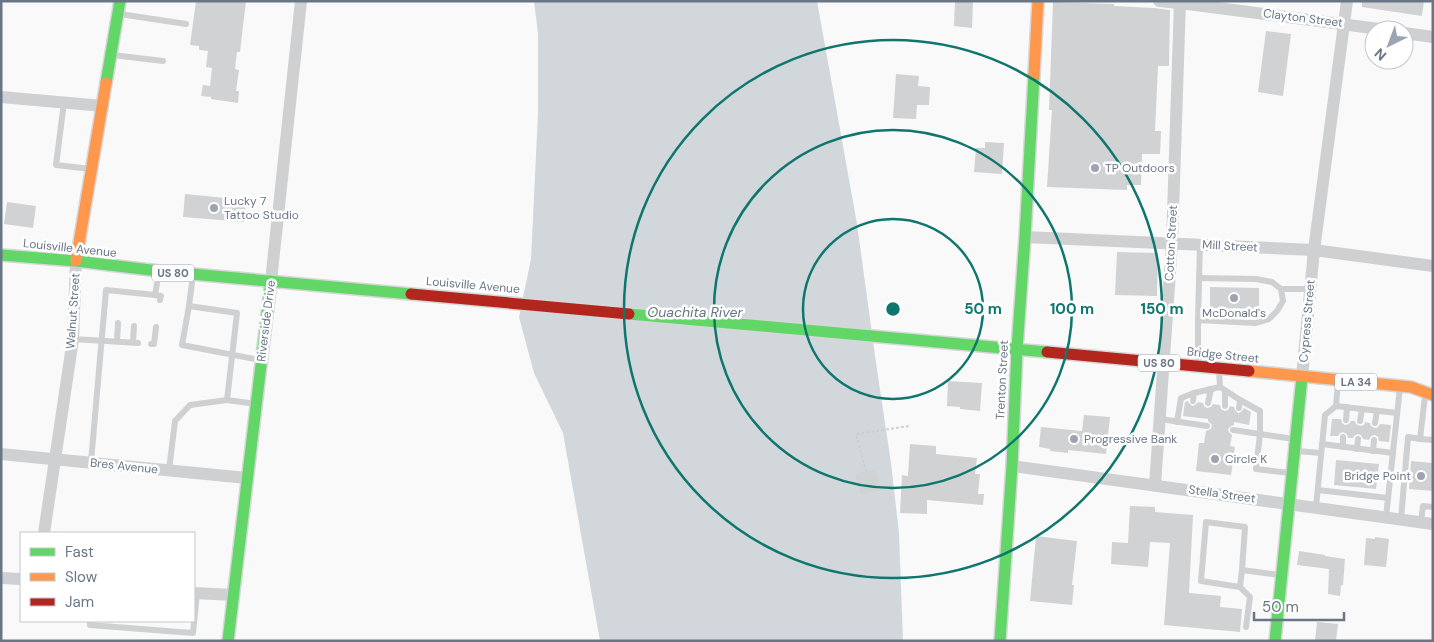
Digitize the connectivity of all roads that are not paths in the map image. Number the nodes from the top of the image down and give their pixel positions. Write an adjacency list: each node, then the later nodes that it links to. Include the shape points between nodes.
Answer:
1 (120, 1): 7 (main road, Walnut Street)
2 (301, 1): 29 (street, Riverside Drive)
3 (1038, 1): 19 (main road, Trenton Street)
4 (1159, 1): 6 (street, Clayton Street)
5 (1346, 1): 9 (street, Cypress Street)
6 (1180, 2): 9 (street, Clayton Street); 20 (street, Cotton Street)
7 (118, 14): 8 (lane); 13 (main road, Walnut Street)
8 (186, 24)
9 (1344, 24): 10 (street, Clayton Street); 22 (street, Cypress Street)
10 (1364, 27)
11 (1414, 34): 12 (street)
12 (1433, 37)
13 (111, 55): 14 (lane); 17 (main road, Walnut Street)
14 (163, 61)
15 (1, 97): 16 (street)
16 (64, 102): 17 (street); 18 (lane, via 56,165)
17 (103, 106): 18 (main road, Walnut Street)
18 (92, 170): 24 (main road, Walnut Street)
19 (1025, 237): 20 (street, Mill Street); 42 (main road, Trenton Street)
20 (1172, 243): 21 (street, Mill Street); 45 (street, Cotton Street)
21 (1200, 244): 22 (street, Mill Street); 28 (lane)
22 (1314, 250): 25 (street, Mill Street); 31 (street, Cypress Street)
23 (1, 255): 24 (main road, Louisville Avenue / US 80)
24 (76, 261): 26 (main road, Louisville Avenue / US 80); 37 (street, Walnut Street)
25 (1433, 266)
26 (159, 272): 27 (main road, Louisville Avenue / US 80); 38 (lane, via 158,297 106,290)
27 (193, 274): 29 (main road, Louisville Avenue / US 80); 32 (lane)
28 (1198, 278): 30 (lane, via 1256,279 1272,282); 33 (lane)
29 (271, 281): 40 (main road, Louisville Avenue / US 80); 44 (main road, Riverside Drive)
30 (1281, 289): 31 (lane); 33 (lane, via 1283,301 1277,311 1256,323)
31 (1310, 289): 48 (street, Cypress Street)
32 (189, 306): 43 (lane, via 182,344); 43 (lane, via 237,313)
33 (1198, 320): 46 (lane)
34 (118, 323): 39 (lane)
35 (134, 326): 39 (lane, via 135,342)
36 (156, 327): 41 (lane, via 154,344)
37 (73, 339): 38 (lane); 90 (street, Walnut Street)
38 (102, 340): 39 (lane); 91 (lane)
39 (117, 341)
40 (943, 342): 42 (main road, Bridge Street / US 80)
41 (151, 344)
42 (1017, 349): 45 (main road, Bridge Street / US 80); 92 (main road, Trenton Street)
43 (232, 354): 44 (lane); 55 (lane)
44 (261, 360): 58 (main road, Riverside Drive)
45 (1164, 363): 46 (main road, Bridge Street / US 80); 67 (street, Cotton Street)
46 (1198, 366): 47 (main road, Bridge Street / US 80)
47 (1219, 369): 48 (main road, Bridge Street / US 80); 52 (lane)
48 (1302, 377): 49 (main road, Bridge Street / LA 34); 83 (main road, Cypress Street)
49 (1338, 380): 50 (main road, Bridge Street / LA 34); 61 (lane)
50 (1406, 387): 53 (main road, Bridge Street / LA 34); 66 (lane)
51 (1211, 389): 52 (lane); 54 (lane); 59 (lane)
52 (1223, 389): 56 (lane); 60 (lane)
53 (1430, 390): 79 (lane)
54 (1194, 393): 57 (lane); 69 (lane, via 1181,398)
55 (227, 400): 58 (lane); 93 (lane, via 190,405 174,421)
56 (1240, 400): 63 (lane); 74 (lane, via 1260,411)
57 (1193, 401)
58 (256, 404): 95 (main road, Riverside Drive)
59 (1208, 404)
60 (1225, 406)
61 (1336, 406): 62 (lane); 82 (lane, via 1325,415)
62 (1347, 407): 64 (lane); 68 (lane)
63 (1239, 408)
64 (1362, 409): 65 (lane); 70 (lane)
65 (1377, 410): 66 (lane); 71 (lane)
66 (1397, 413): 75 (lane)
67 (1160, 419): 69 (lane); 96 (street, Cotton Street)
68 (1346, 420)
69 (1177, 422): 72 (lane, via 1190,420)
70 (1360, 422)
71 (1376, 423)
72 (1206, 424)
73 (1236, 428): 74 (lane)
74 (1260, 434): 83 (lane); 94 (lane, via 1256,469)
75 (1395, 436): 77 (lane); 87 (lane)
76 (1344, 437): 84 (lane)
77 (1408, 437): 79 (lane); 103 (lane)
78 (1358, 438): 85 (lane)
79 (1420, 439): 81 (lane)
80 (1374, 440): 86 (lane)
81 (1433, 440)
82 (1322, 444): 84 (lane); 89 (lane)
83 (1294, 445): 89 (lane); 94 (main road, Cypress Street)
84 (1342, 447): 85 (lane)
85 (1357, 449): 86 (lane)
86 (1373, 451): 87 (lane)
87 (1393, 453): 98 (lane)
88 (1, 454): 90 (street, Bres Avenue)
89 (1321, 454): 97 (lane)
90 (55, 458): 91 (street, Bres Avenue); 105 (street, Walnut Street)
91 (91, 462): 93 (street, Bres Avenue)
92 (1012, 466): 96 (street, Stella Street); 117 (main road, Trenton Street)
93 (168, 470): 95 (street, Bres Avenue)
94 (1291, 473): 99 (main road, Cypress Street)
95 (247, 478): 112 (main road, Riverside Drive)
96 (1155, 485): 99 (street, Stella Street)
97 (1318, 490): 98 (lane); 101 (lane)
98 (1388, 498): 102 (lane)
99 (1288, 504): 101 (street, Stella Street); 107 (main road, Cypress Street)
100 (1433, 507): 104 (lane, via 1423,506)
101 (1316, 508): 102 (street, Stella Street)
102 (1386, 517): 103 (street, Stella Street)
103 (1401, 519): 104 (street, Stella Street)
104 (1427, 523)
105 (44, 532)
106 (1242, 570): 107 (lane); 110 (lane); 110 (lane, via 1245,527 1206,522 1201,581)
107 (1282, 575): 118 (main road, Cypress Street)
108 (1, 578): 109 (street)
109 (20, 579)
110 (1240, 587): 115 (lane, via 1250,597)
111 (195, 593): 112 (street)
112 (234, 595): 116 (main road, Riverside Drive)
113 (90, 622): 114 (lane, via 90,625 193,633)
114 (194, 622)
115 (1246, 627)
116 (228, 641)
117 (1000, 641)
118 (1275, 641)

